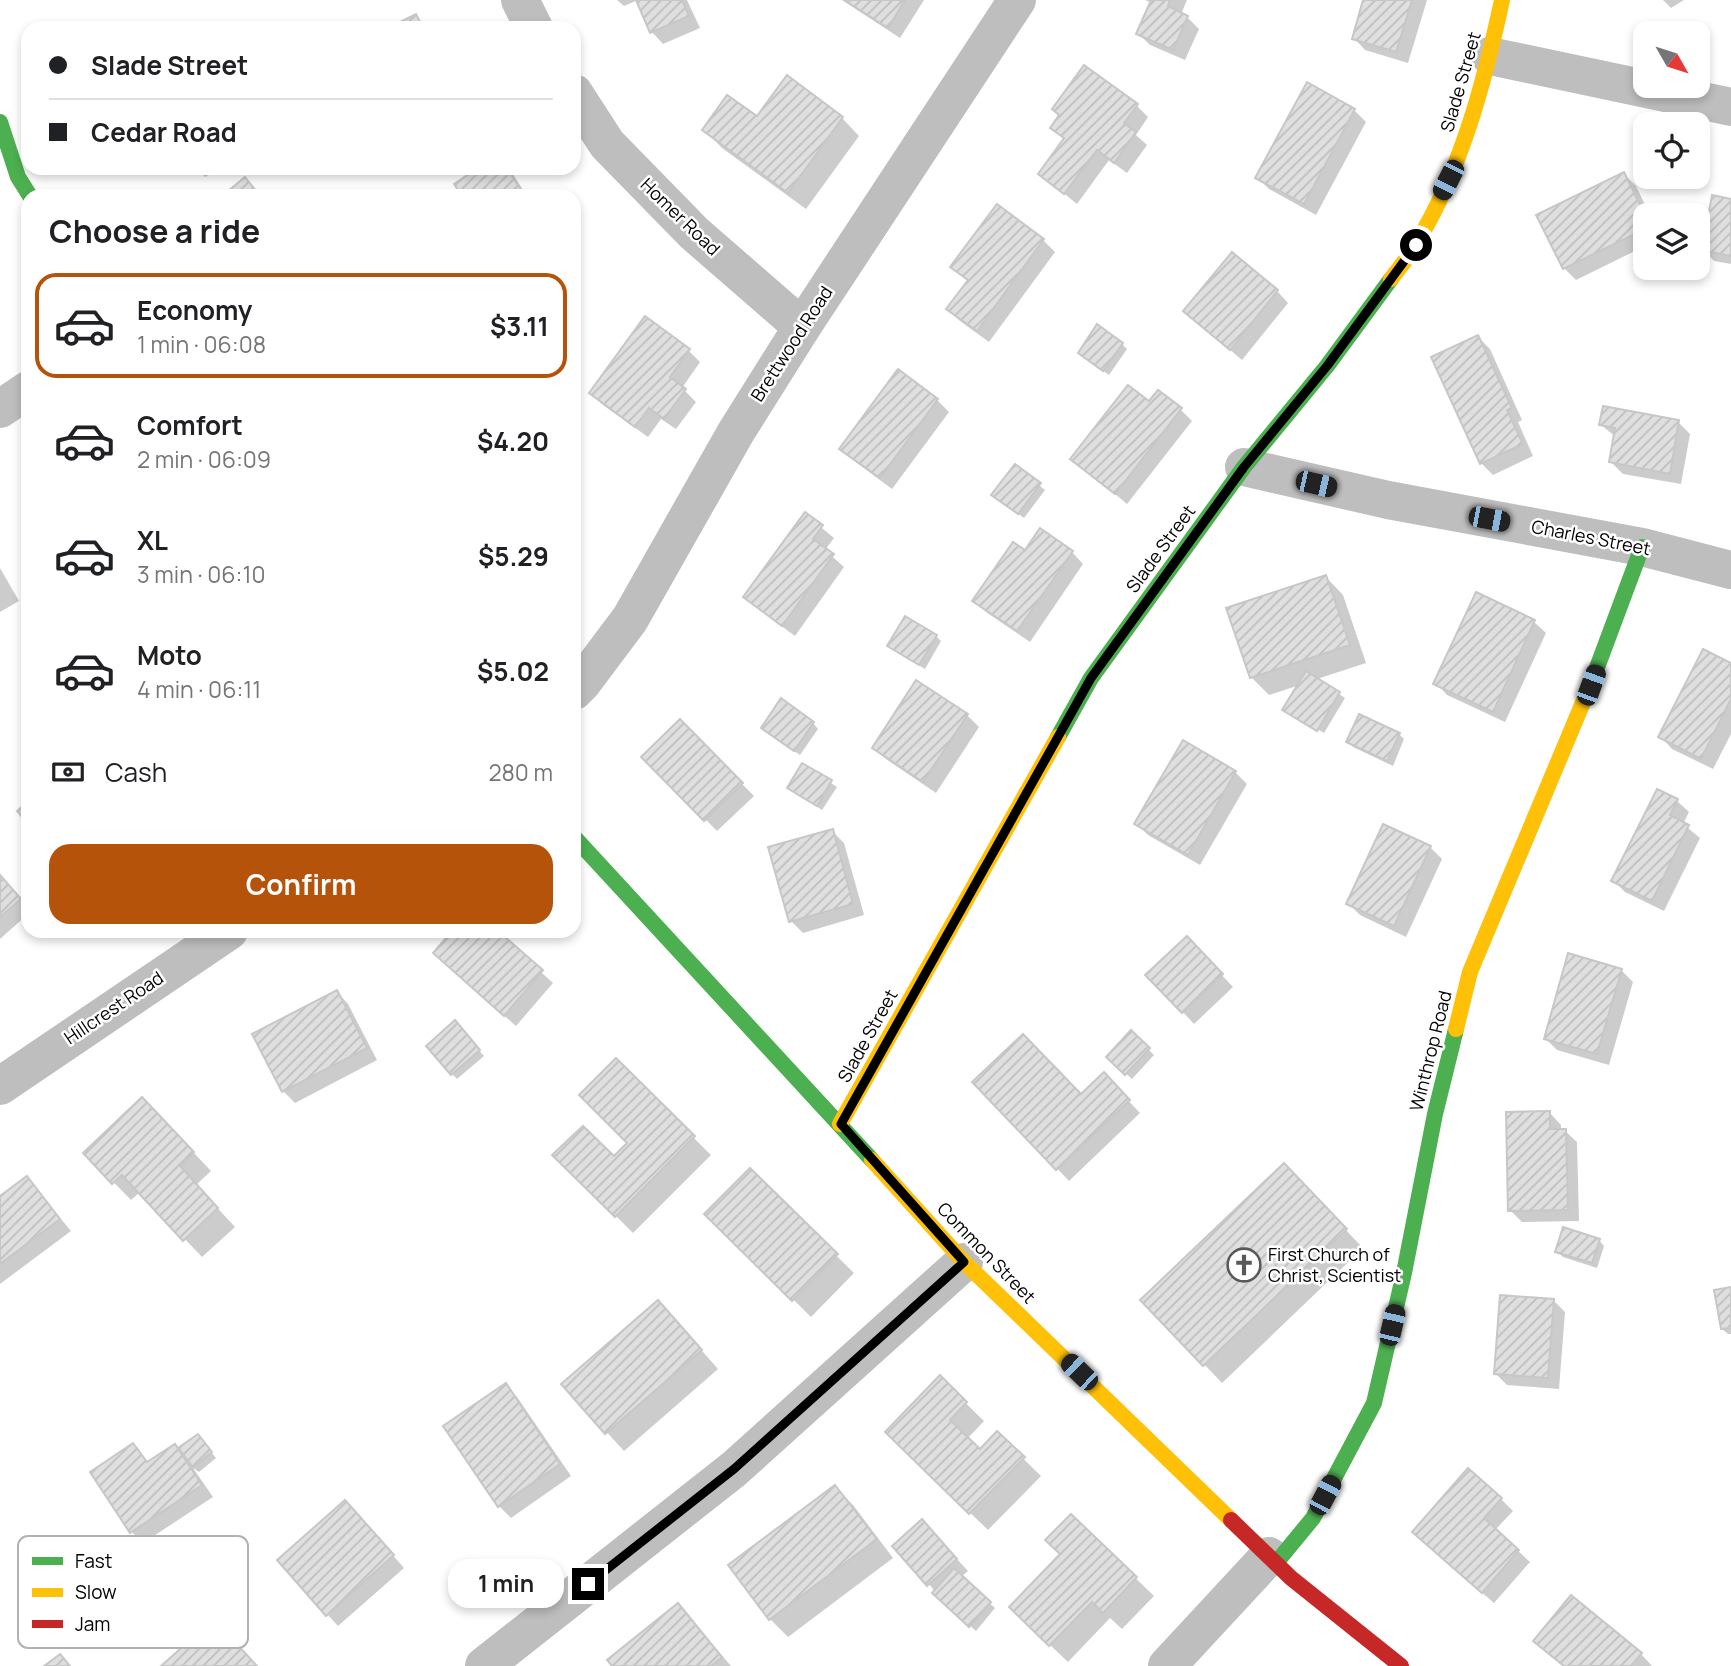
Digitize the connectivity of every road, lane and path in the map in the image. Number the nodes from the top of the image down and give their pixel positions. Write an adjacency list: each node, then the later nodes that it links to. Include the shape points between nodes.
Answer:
1 (520, 0): 4 (street)
2 (1017, 0): 10 (street, Brettwood Road)
3 (1502, 0): 5 (street, Slade Street)
4 (530, 21)
5 (1490, 56): 7 (street); 13 (street, Slade Street, via 1459,158 1416,245 1327,366)
6 (581, 104): 10 (street, Homer Road, via 607,144 684,223)
7 (1731, 107)
8 (0, 122): 9 (street)
9 (26, 189)
10 (802, 327): 16 (street, Brettwood Road, via 736,432 630,619)
11 (21, 395): 12 (street)
12 (0, 409)
13 (1244, 467): 14 (street, Charles Street, via 1388,500); 20 (street, Slade Street, via 1091,678)
14 (1642, 547): 15 (street, Charles Street); 22 (street, Winthrop Road, via 1591,685 1470,972 1374,1403 1313,1518)
15 (1731, 570)
16 (581, 684)
17 (581, 845): 20 (street, Common Street)
18 (219, 938): 19 (street, Hillcrest Road)
19 (0, 1086)
20 (841, 1124): 21 (street, Common Street)
21 (964, 1262): 22 (street, Common Street); 23 (street, via 734,1469)
22 (1273, 1560): 24 (street); 25 (street, Common Street)
23 (484, 1666)
24 (1167, 1666)
25 (1401, 1666)

